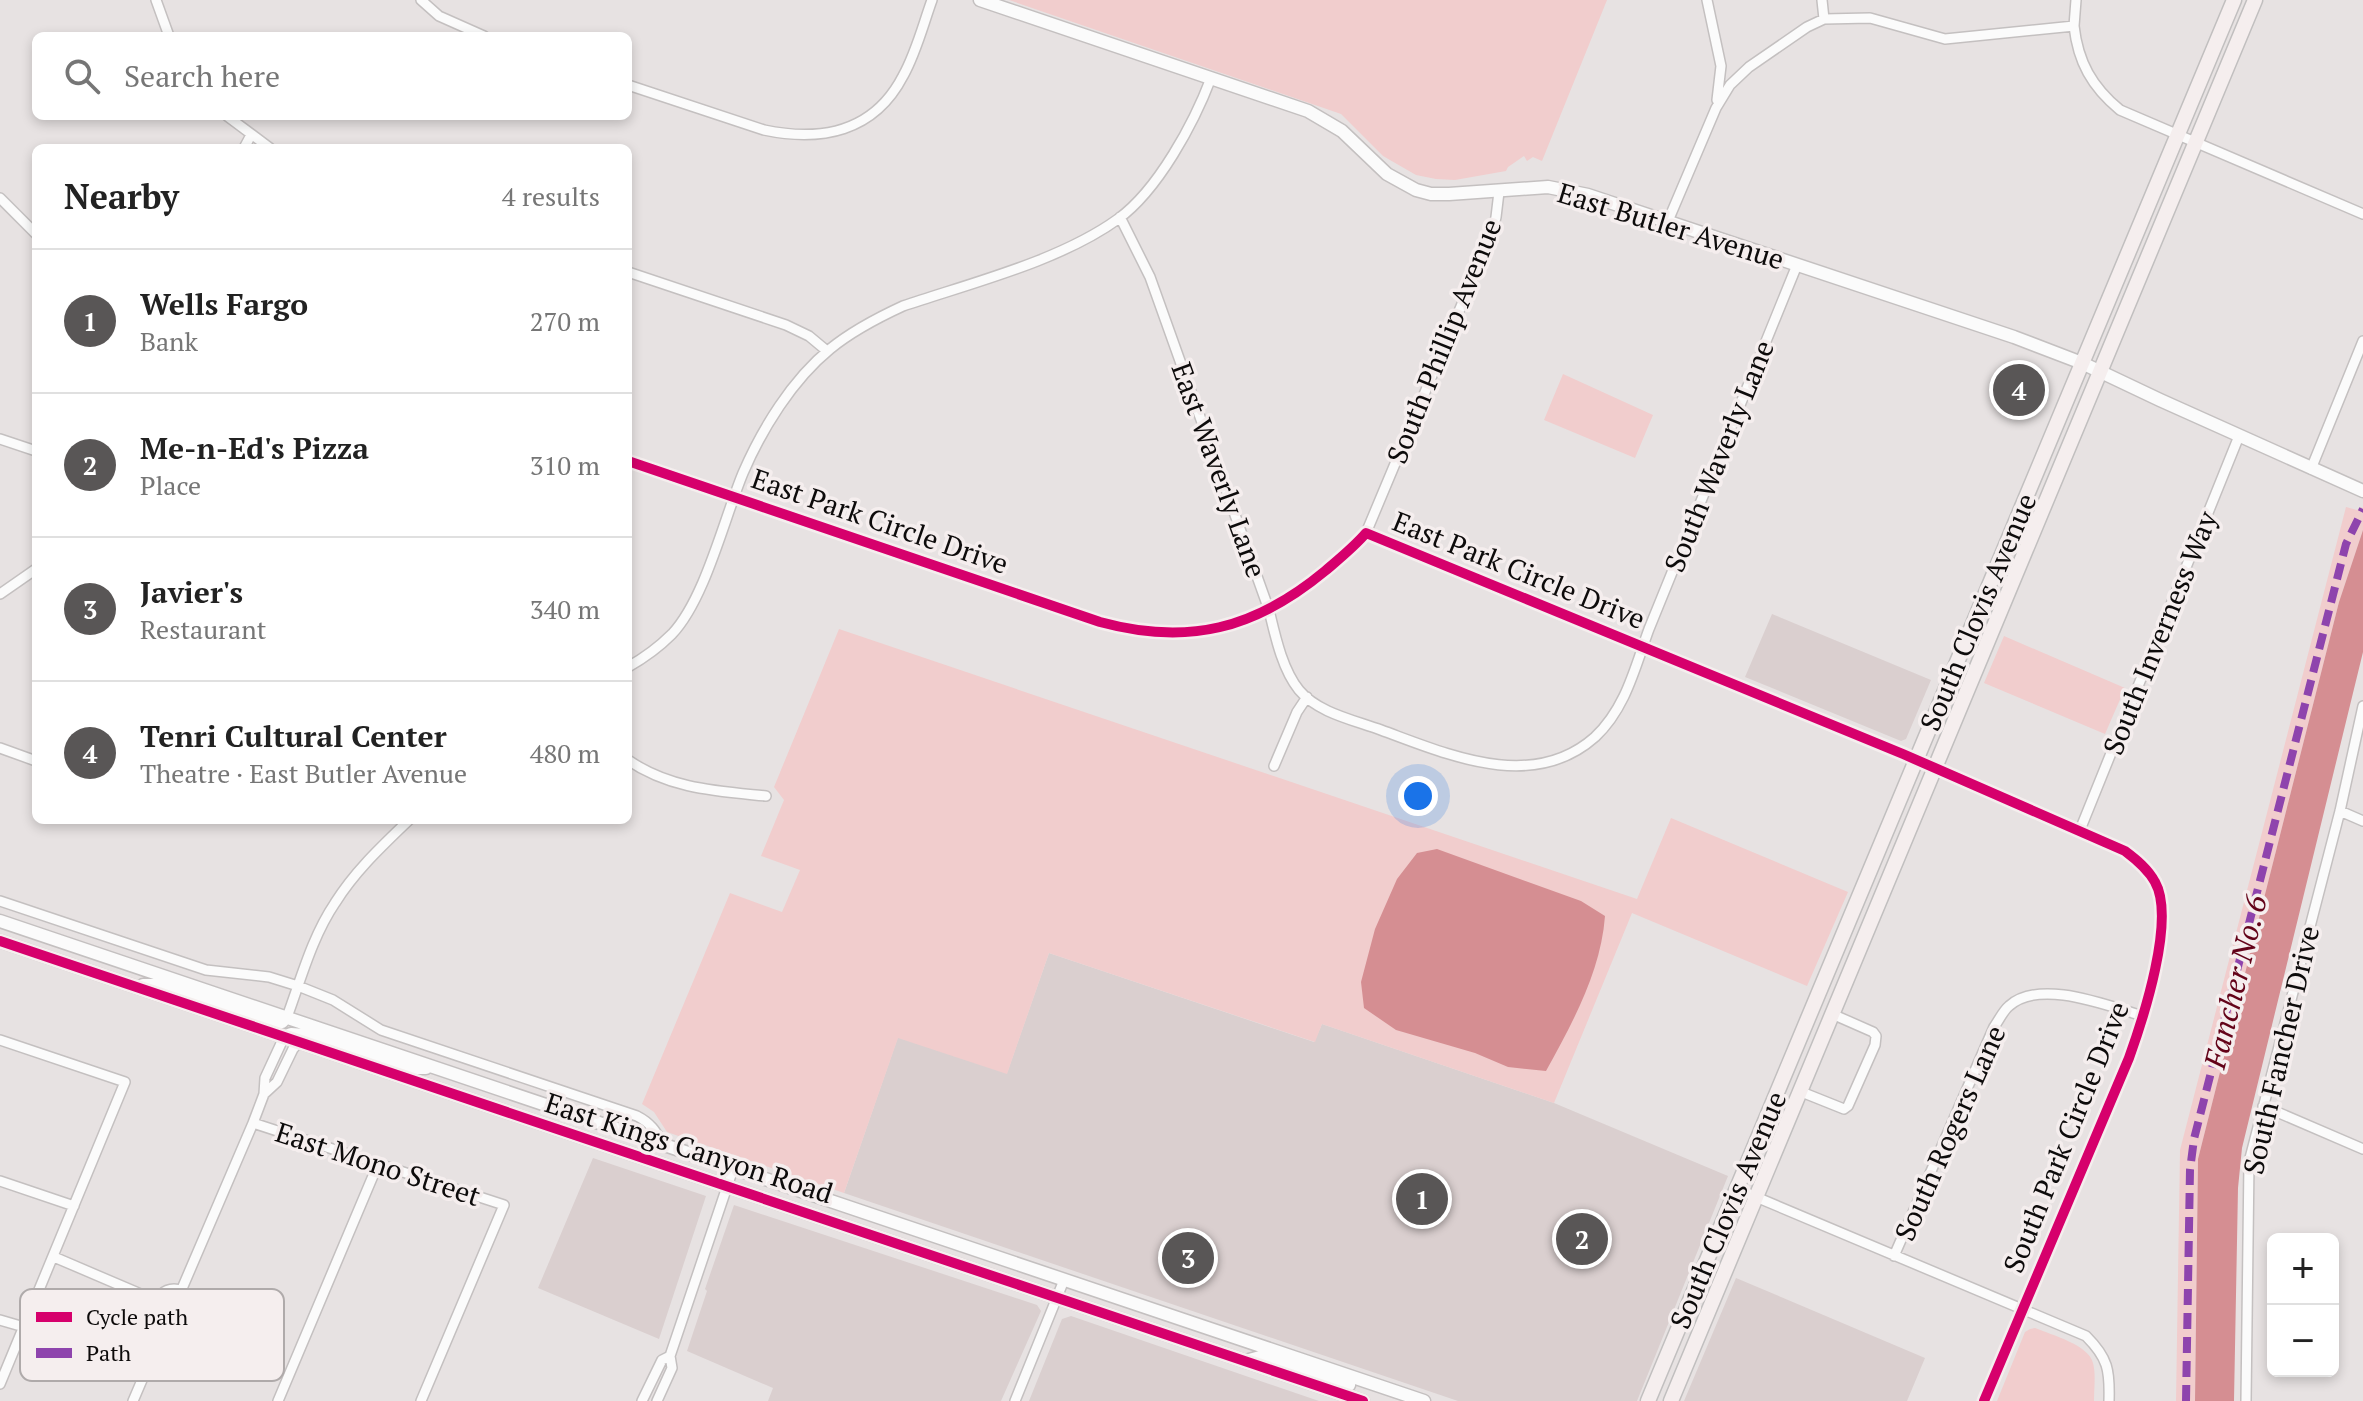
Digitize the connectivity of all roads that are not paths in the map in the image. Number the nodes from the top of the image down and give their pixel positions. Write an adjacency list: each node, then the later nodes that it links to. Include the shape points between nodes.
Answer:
1 (156, 0): 12 (street)
2 (421, 0): 13 (street, via 439,16)
3 (932, 0): 15 (street, via 911,61 890,97 846,129 787,135)
4 (980, 0): 14 (main road, East Butler Avenue)
5 (1707, 0): 16 (street, via 1721,66)
6 (1822, 0): 10 (street)
7 (2076, 0): 11 (street)
8 (2234, 0): 19 (main road, South Clovis Avenue)
9 (2255, 0): 22 (main road, South Clovis Avenue)
10 (1824, 19): 11 (street, via 1870,18 1945,39); 16 (street, via 1749,67)
11 (2074, 26): 19 (street, via 2083,68 2106,99)
12 (168, 32)
13 (475, 32)
14 (1211, 78): 23 (main road, East Butler Avenue, via 1323,118 1387,174 1416,190); 26 (street, via 1182,139 1144,194)
15 (632, 86)
16 (1716, 108): 27 (street)
17 (232, 120): 18 (street)
18 (251, 135): 20 (street); 21 (street)
19 (2177, 136): 22 (street); 33 (main road, South Clovis Avenue)
20 (246, 144)
21 (264, 144)
22 (2195, 144): 25 (street); 34 (main road, South Clovis Avenue)
23 (1499, 192): 27 (main road, East Butler Avenue, via 1534,187 1572,191); 42 (street, South Phillip Avenue, via 1493,230)
24 (0, 198): 28 (street)
25 (2363, 214)
26 (1120, 217): 32 (street, via 1066,249 903,306); 45 (street, East Waverly Lane, via 1150,277)
27 (1668, 221): 29 (main road, East Butler Avenue)
28 (32, 230)
29 (1797, 265): 33 (main road, East Butler Avenue); 46 (street, South Waverly Lane)
30 (632, 273): 32 (street, via 786,325)
31 (2363, 341): 39 (street)
32 (827, 351): 41 (street, via 774,416)
33 (2082, 363): 34 (main road, East Butler Avenue); 52 (main road, South Clovis Avenue)
34 (2100, 372): 35 (main road, East Butler Avenue); 55 (main road, South Clovis Avenue)
35 (2239, 436): 39 (main road, East Butler Avenue); 60 (street, South Inverness Way)
36 (0, 439): 37 (street)
37 (32, 450)
38 (632, 462): 41 (street, East Park Circle Drive)
39 (2311, 469): 40 (main road, East Butler Avenue)
40 (2363, 491)
41 (734, 496): 45 (street, East Park Circle Drive, via 1129,630 1186,633); 47 (street, via 687,613 673,633)
42 (1366, 533): 45 (street, East Park Circle Drive, via 1302,589); 46 (street, East Park Circle Drive)
43 (32, 572): 44 (street)
44 (0, 594)
45 (1269, 610): 48 (street, East Waverly Lane, via 1291,676)
46 (1644, 648): 48 (street, via 1627,693 1594,738 1566,755 1531,765 1507,767 1457,758 1331,712); 52 (street, East Park Circle Drive)
47 (632, 664)
48 (1307, 697): 54 (street)
49 (2363, 706): 57 (street, South Fancher Drive)
50 (0, 748): 51 (street)
51 (32, 760)
52 (1916, 760): 55 (street, East Park Circle Drive); 84 (main road, South Clovis Avenue)
53 (632, 762): 56 (street, via 682,786)
54 (1274, 766)
55 (1935, 768): 60 (street, East Park Circle Drive); 67 (main road, South Clovis Avenue)
56 (766, 796)
57 (2340, 811): 58 (street); 76 (street, South Fancher Drive)
58 (2363, 821)
59 (405, 824): 66 (street, via 333,905)
60 (2080, 830): 61 (street, East Park Circle Drive, via 2125,851)
61 (2157, 884): 68 (street, South Park Circle Drive, via 2163,931)
62 (0, 901): 66 (street, East Kings Canyon Road, via 206,970)
63 (0, 921): 69 (main road, East Kings Canyon Road)
64 (0, 941): 65 (main road, East Kings Canyon Road)
65 (128, 984): 69 (main road, via 158,985 272,1023); 70 (main road, East Kings Canyon Road)
66 (298, 986): 69 (street); 78 (street, East Kings Canyon Road, via 333,1000 381,1030 637,1116 655,1129)
67 (1832, 1014): 74 (main road, South Clovis Avenue); 74 (street, via 1873,1032 1875,1045 1844,1109)
68 (2143, 1016): 87 (street, South Rogers Lane, via 2053,994 2030,996 2009,1006 1994,1027); 94 (street, South Park Circle Drive)
69 (287, 1017): 73 (main road, East Kings Canyon Road)
70 (284, 1037): 72 (main road, East Kings Canyon Road); 73 (main road, via 304,1035 406,1068); 75 (street, via 265,1078)
71 (0, 1040): 86 (street, via 125,1082)
72 (298, 1043): 75 (street, via 277,1082); 83 (main road, East Kings Canyon Road)
73 (436, 1069): 78 (main road, East Kings Canyon Road)
74 (1799, 1091): 85 (main road, South Clovis Avenue)
75 (264, 1094): 77 (street)
76 (2263, 1106): 79 (street); 115 (street, South Fancher Drive, via 2249,1162)
77 (253, 1123): 80 (street, East Mono Street); 92 (street)
78 (664, 1146): 81 (main road, East Kings Canyon Road)
79 (2363, 1149)
80 (378, 1164): 104 (street); 105 (street, East Mono Street, via 504,1205)
81 (733, 1169): 83 (street); 89 (main road, East Kings Canyon Road)
82 (0, 1181): 86 (street)
83 (727, 1186): 93 (main road, East Kings Canyon Road); 98 (street)
84 (1737, 1189): 85 (street); 111 (main road, South Clovis Avenue)
85 (1756, 1197): 87 (street); 112 (main road, South Clovis Avenue)
86 (74, 1206): 88 (street)
87 (1894, 1256): 94 (street)
88 (54, 1257): 90 (street); 91 (street)
89 (1064, 1280): 93 (street); 101 (main road, East Kings Canyon Road)
90 (40, 1289)
91 (129, 1289)
92 (182, 1289)
93 (1058, 1297): 99 (main road, East Kings Canyon Road); 108 (street)
94 (2023, 1309): 113 (street, South Park Circle Drive); 114 (street, via 2086,1336 2102,1352 2110,1374)
95 (0, 1320): 96 (street)
96 (20, 1326)
97 (20, 1336): 102 (street)
98 (670, 1356): 106 (street, via 662,1360); 107 (street, via 672,1368)
99 (1247, 1361): 101 (main road, via 1260,1357 1353,1387); 109 (main road, East Kings Canyon Road)
100 (142, 1381): 103 (street)
101 (1363, 1381): 110 (main road, East Kings Canyon Road)
102 (0, 1384)
103 (133, 1401)
104 (278, 1401)
105 (421, 1401)
106 (642, 1401)
107 (657, 1401)
108 (1015, 1401)
109 (1363, 1401)
110 (1424, 1401)
111 (1648, 1401)
112 (1671, 1401)
113 (1984, 1401)
114 (2109, 1401)
115 (2246, 1401)

